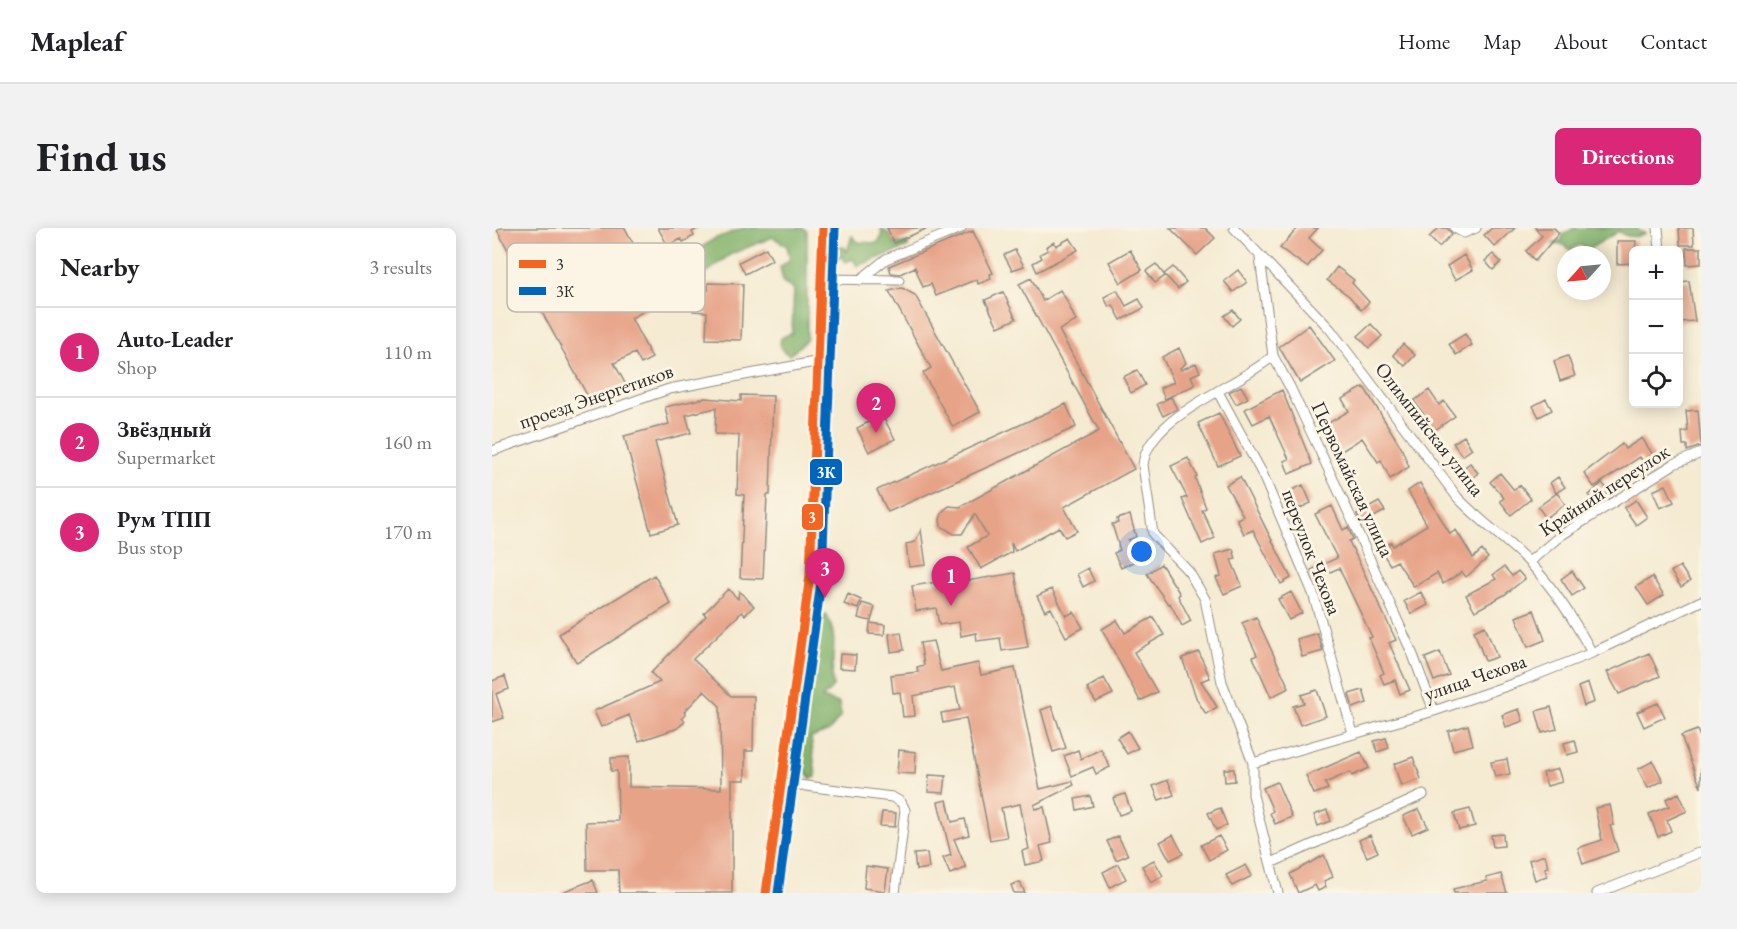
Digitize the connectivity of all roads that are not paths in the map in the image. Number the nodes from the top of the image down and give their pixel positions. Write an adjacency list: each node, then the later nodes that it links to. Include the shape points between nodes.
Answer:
1 (823, 228): 9 (street)
2 (961, 228): 10 (street, via 886,259)
3 (1234, 228): 8 (street, Олимпийская улица)
4 (1455, 228): 5 (street, via 1464,233)
5 (1476, 228)
6 (1658, 228): 7 (street)
7 (1660, 246)
8 (1259, 257): 12 (street, Первомайская улица); 17 (street, Олимпийская улица, via 1330,329 1458,498)
9 (822, 279): 10 (street); 13 (street)
10 (860, 280): 11 (street)
11 (899, 280)
12 (1273, 356): 14 (street); 20 (street, Первомайская улица, via 1413,655)
13 (820, 361): 15 (street, проезд Энергетиков, via 669,389); 23 (street, via 810,575)
14 (1218, 392): 21 (street, переулок Чехова, via 1262,473 1313,593); 22 (street, via 1173,420 1144,453 1143,465 1153,534 1200,587 1222,682)
15 (492, 451)
16 (1701, 453): 17 (street, Крайний переулок, via 1674,464 1560,536)
17 (1529, 562): 19 (street, Олимпийская улица, via 1553,590)
18 (1701, 601): 19 (street, улица Чехова)
19 (1592, 654): 20 (street, улица Чехова)
20 (1434, 711): 21 (street, улица Чехова)
21 (1353, 733): 22 (street, улица Чехова)
22 (1253, 763): 26 (street, via 1253,795)
23 (783, 783): 27 (street); 28 (street, via 892,797 901,802 904,810)
24 (1423, 795): 26 (street)
25 (1701, 852): 30 (street)
26 (1271, 863): 29 (street)
27 (766, 893)
28 (895, 893)
29 (1278, 893)
30 (1597, 893)

